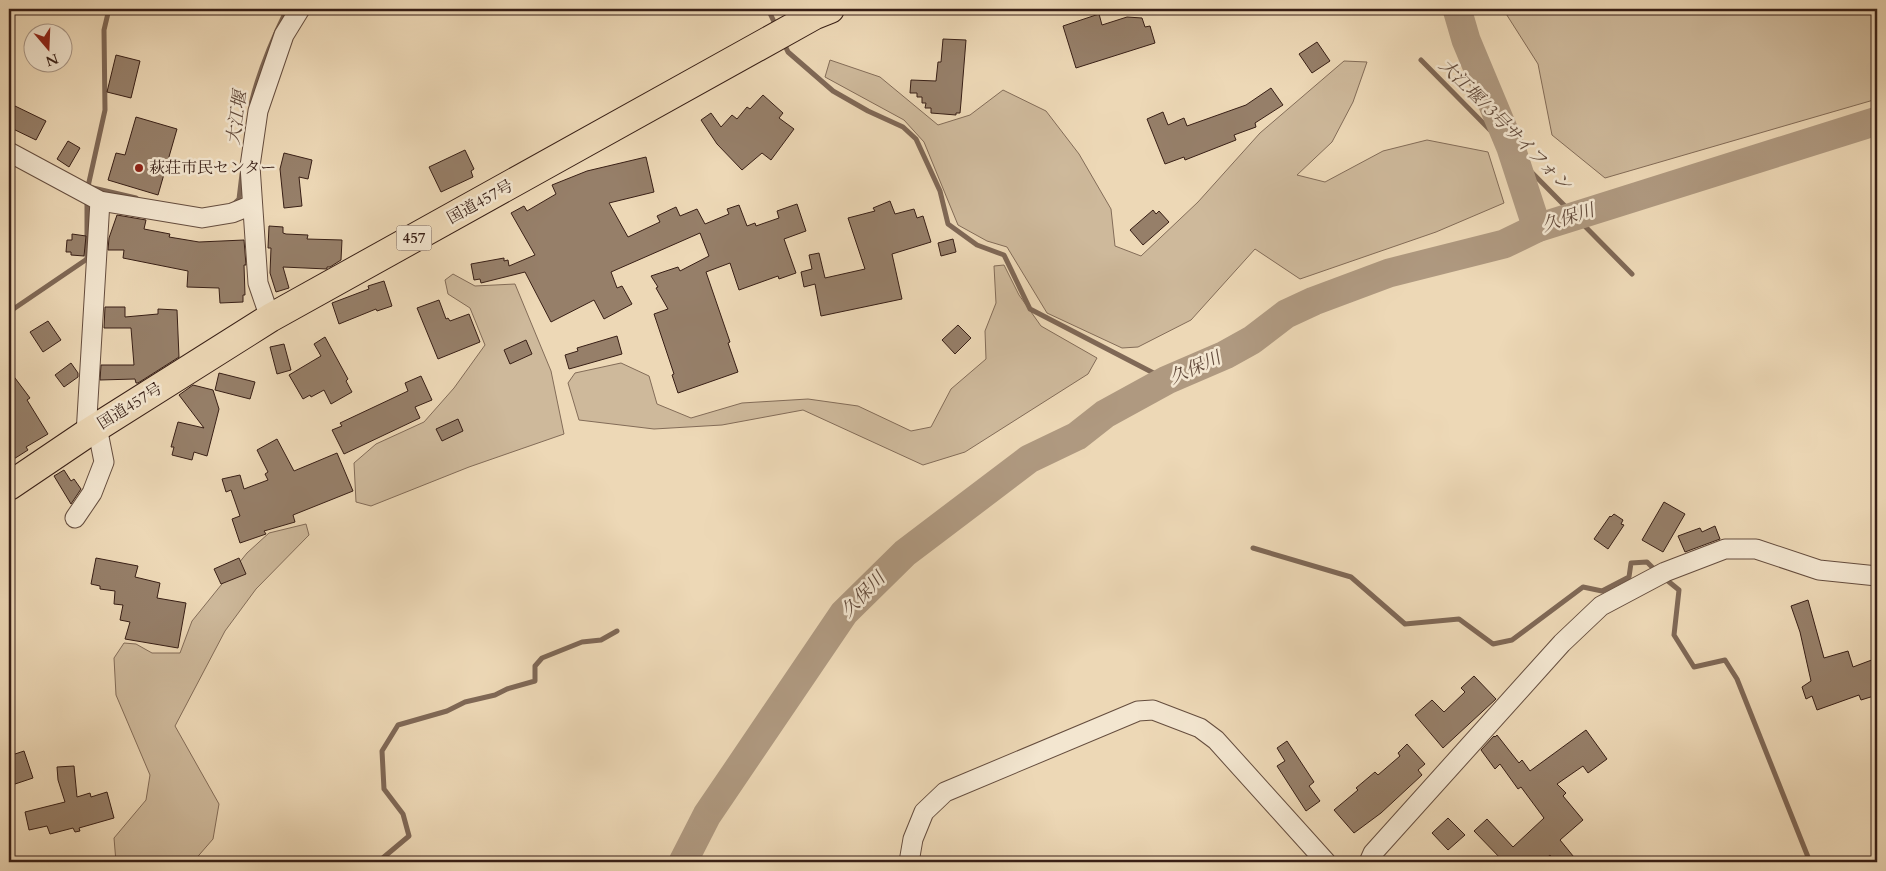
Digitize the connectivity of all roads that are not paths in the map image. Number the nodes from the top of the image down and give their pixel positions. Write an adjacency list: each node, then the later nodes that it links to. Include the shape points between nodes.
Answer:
1 (300, 9): 5 (street, via 284,36 258,111 250,166)
2 (830, 9): 6 (highway, 国道457号 / 457)
3 (9, 152): 4 (street)
4 (100, 201): 5 (street, via 202,218 232,213); 7 (street)
5 (252, 205): 6 (street, via 258,283)
6 (270, 318): 7 (highway, 国道457号 / 457)
7 (91, 431): 8 (highway, 国道457号 / 457); 9 (street, via 104,462 92,493)
8 (9, 486)
9 (75, 518)
10 (1877, 576): 13 (street, via 1819,570 1756,549 1725,549 1665,572 1601,606 1562,643 1373,853)
11 (909, 862): 12 (street, via 913,839 924,812 945,792 1138,711 1153,710 1200,728 1216,740)
12 (1326, 862)
13 (1369, 862)

